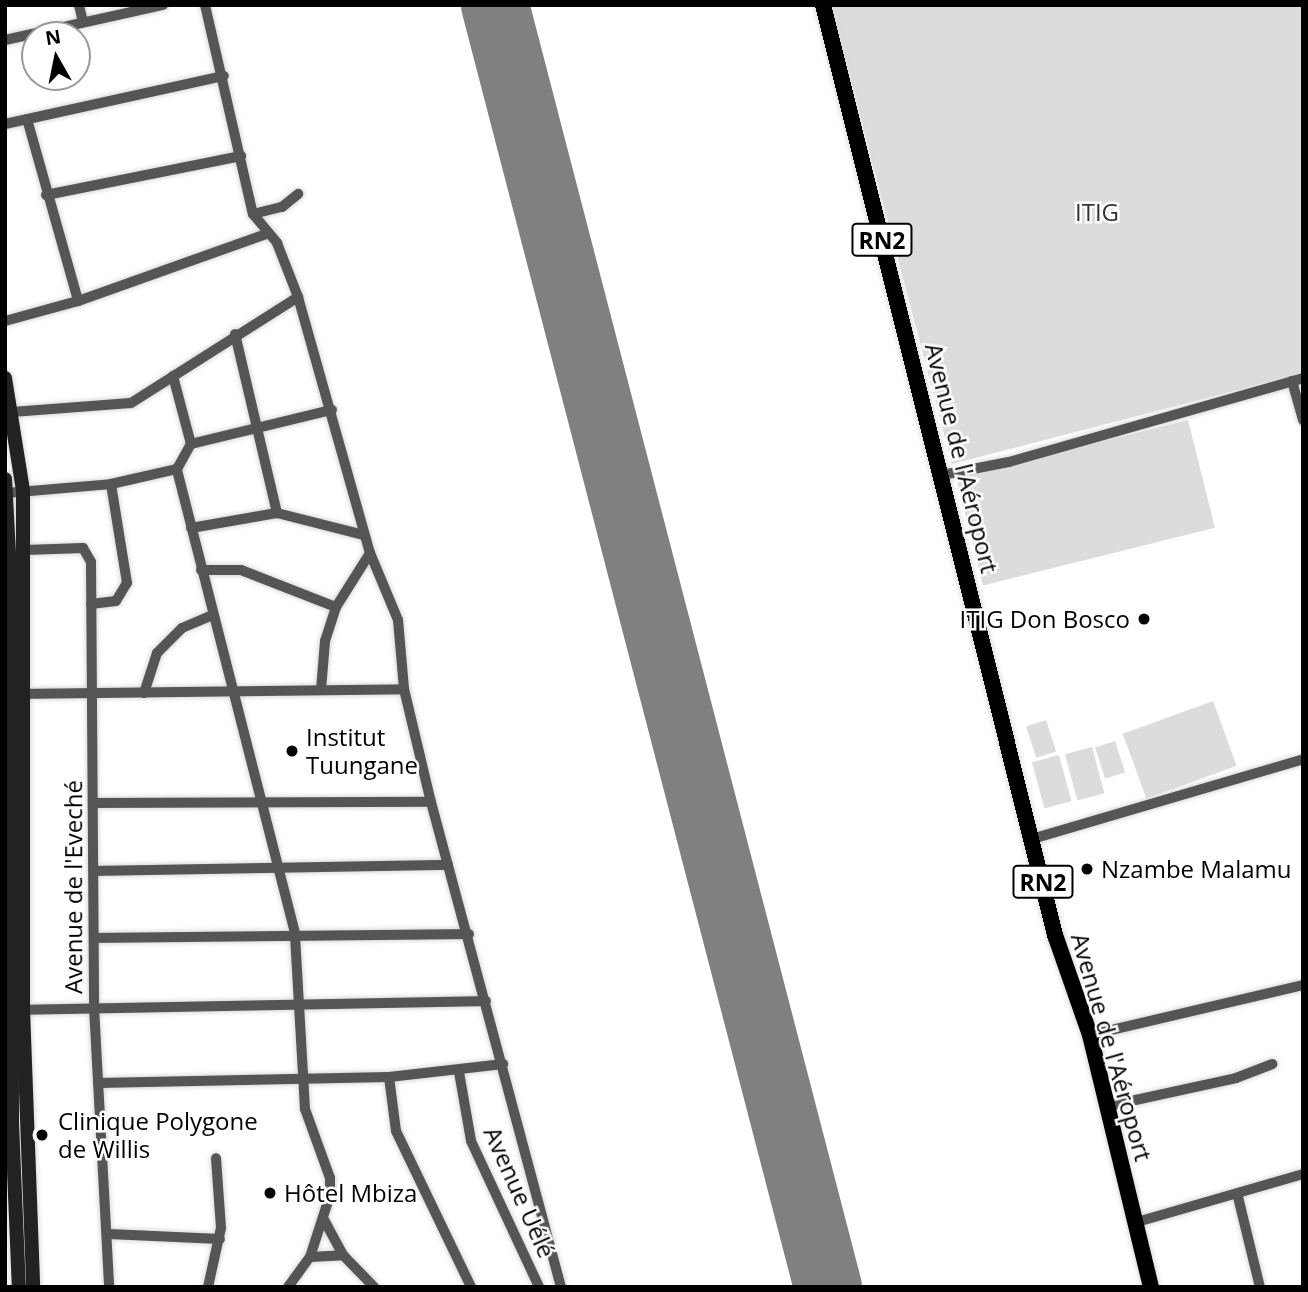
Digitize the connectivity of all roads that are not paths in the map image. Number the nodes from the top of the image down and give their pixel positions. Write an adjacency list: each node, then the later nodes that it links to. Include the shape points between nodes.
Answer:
1 (163, 5): 4 (street)
2 (205, 5): 5 (street)
3 (823, 5): 26 (highway, Avenue de l'Aéroport / RN2)
4 (88, 21)
5 (224, 76): 6 (street); 8 (street)
6 (27, 119): 7 (street); 10 (street)
7 (5, 124)
8 (241, 156): 10 (street); 11 (street)
9 (298, 194): 11 (street, via 282,207)
10 (46, 195): 14 (street)
11 (253, 214): 12 (street)
12 (266, 234): 13 (street, via 277,243); 14 (street)
13 (298, 297): 16 (street); 20 (street)
14 (78, 301): 15 (street)
15 (5, 321)
16 (236, 334): 17 (street); 23 (street)
17 (173, 376): 21 (street, via 120,407); 24 (street)
18 (5, 378): 21 (main road)
19 (1297, 380): 22 (street); 26 (street, via 1009,462)
20 (332, 410): 23 (street); 33 (street)
21 (12, 412): 29 (main road)
22 (1303, 420)
23 (261, 431): 24 (street); 30 (street)
24 (191, 444): 25 (street)
25 (177, 469): 27 (street); 32 (street)
26 (942, 475): 54 (highway, Avenue de l'Aéroport / RN2)
27 (111, 484): 29 (street); 38 (street, via 127,583 116,601)
28 (6, 486): 29 (street); 31 (main road)
29 (23, 491): 34 (main road)
30 (276, 513): 32 (street); 33 (street)
31 (7, 524): 37 (main road)
32 (191, 528): 36 (street)
33 (364, 535): 35 (street)
34 (24, 550): 37 (main road); 38 (street, Avenue de l'Eveché, via 88,550)
35 (370, 553): 39 (street); 41 (street, via 398,620)
36 (201, 570): 39 (street, via 241,570); 40 (street)
37 (13, 589): 46 (main road); 47 (main road)
38 (91, 604): 44 (street, Avenue de l'Eveché)
39 (336, 607): 42 (street, via 325,641)
40 (212, 615): 43 (street); 45 (street, via 182,628 157,653)
41 (404, 689): 42 (street); 52 (street)
42 (321, 690): 43 (street)
43 (232, 692): 45 (street); 51 (street)
44 (91, 693): 45 (street); 46 (street); 53 (street, Avenue de l'Eveché)
45 (144, 693)
46 (26, 694): 47 (street); 50 (main road)
47 (8, 695): 49 (main road)
48 (1303, 760): 54 (street)
49 (7, 802): 50 (street); 65 (main road)
50 (25, 802): 65 (main road)
51 (257, 802): 52 (street); 53 (street); 56 (street)
52 (431, 802): 55 (street)
53 (95, 803): 57 (street, Avenue de l'Eveché)
54 (1032, 839): 66 (highway, Avenue de l'Aéroport / RN2, via 1055,935)
55 (448, 865): 56 (street); 59 (street)
56 (275, 870): 57 (street); 58 (street)
57 (96, 871): 60 (street, Avenue de l'Eveché)
58 (295, 933): 59 (street); 60 (street); 63 (street)
59 (468, 934): 62 (street)
60 (95, 938): 64 (street, Avenue de l'Eveché)
61 (1303, 985): 66 (street)
62 (486, 1001): 63 (street); 67 (street)
63 (302, 1004): 64 (street); 71 (street)
64 (94, 1007): 65 (street); 72 (street, Avenue de l'Eveché)
65 (13, 1011): 74 (main road)
66 (1090, 1035): 73 (highway, Avenue de l'Aéroport / RN2)
67 (503, 1064): 69 (street); 92 (street)
68 (1272, 1065): 73 (street, via 1236,1078)
69 (459, 1072): 70 (street); 91 (street, Avenue Uélé, via 471,1141)
70 (389, 1077): 71 (street); 90 (street, via 396,1131)
71 (301, 1079): 72 (street); 78 (street, via 306,1120 330,1178)
72 (98, 1083): 80 (street, Avenue de l'Eveché)
73 (1108, 1107): 79 (highway, Avenue de l'Aéroport / RN2)
74 (14, 1123): 84 (main road); 85 (main road)
75 (216, 1158): 81 (street)
76 (1303, 1174): 77 (street)
77 (1238, 1197): 79 (street); 94 (street)
78 (323, 1218): 82 (street); 83 (street)
79 (1137, 1222): 93 (highway, Avenue de l'Aéroport / RN2)
80 (109, 1234): 81 (street); 86 (street, Avenue de l'Eveché)
81 (220, 1239): 87 (street)
82 (343, 1255): 83 (street); 89 (street)
83 (310, 1257): 88 (street)
84 (19, 1287)
85 (33, 1287)
86 (109, 1287)
87 (208, 1287)
88 (288, 1287)
89 (374, 1287)
90 (471, 1287)
91 (539, 1287)
92 (561, 1287)
93 (1150, 1287)
94 (1260, 1287)

